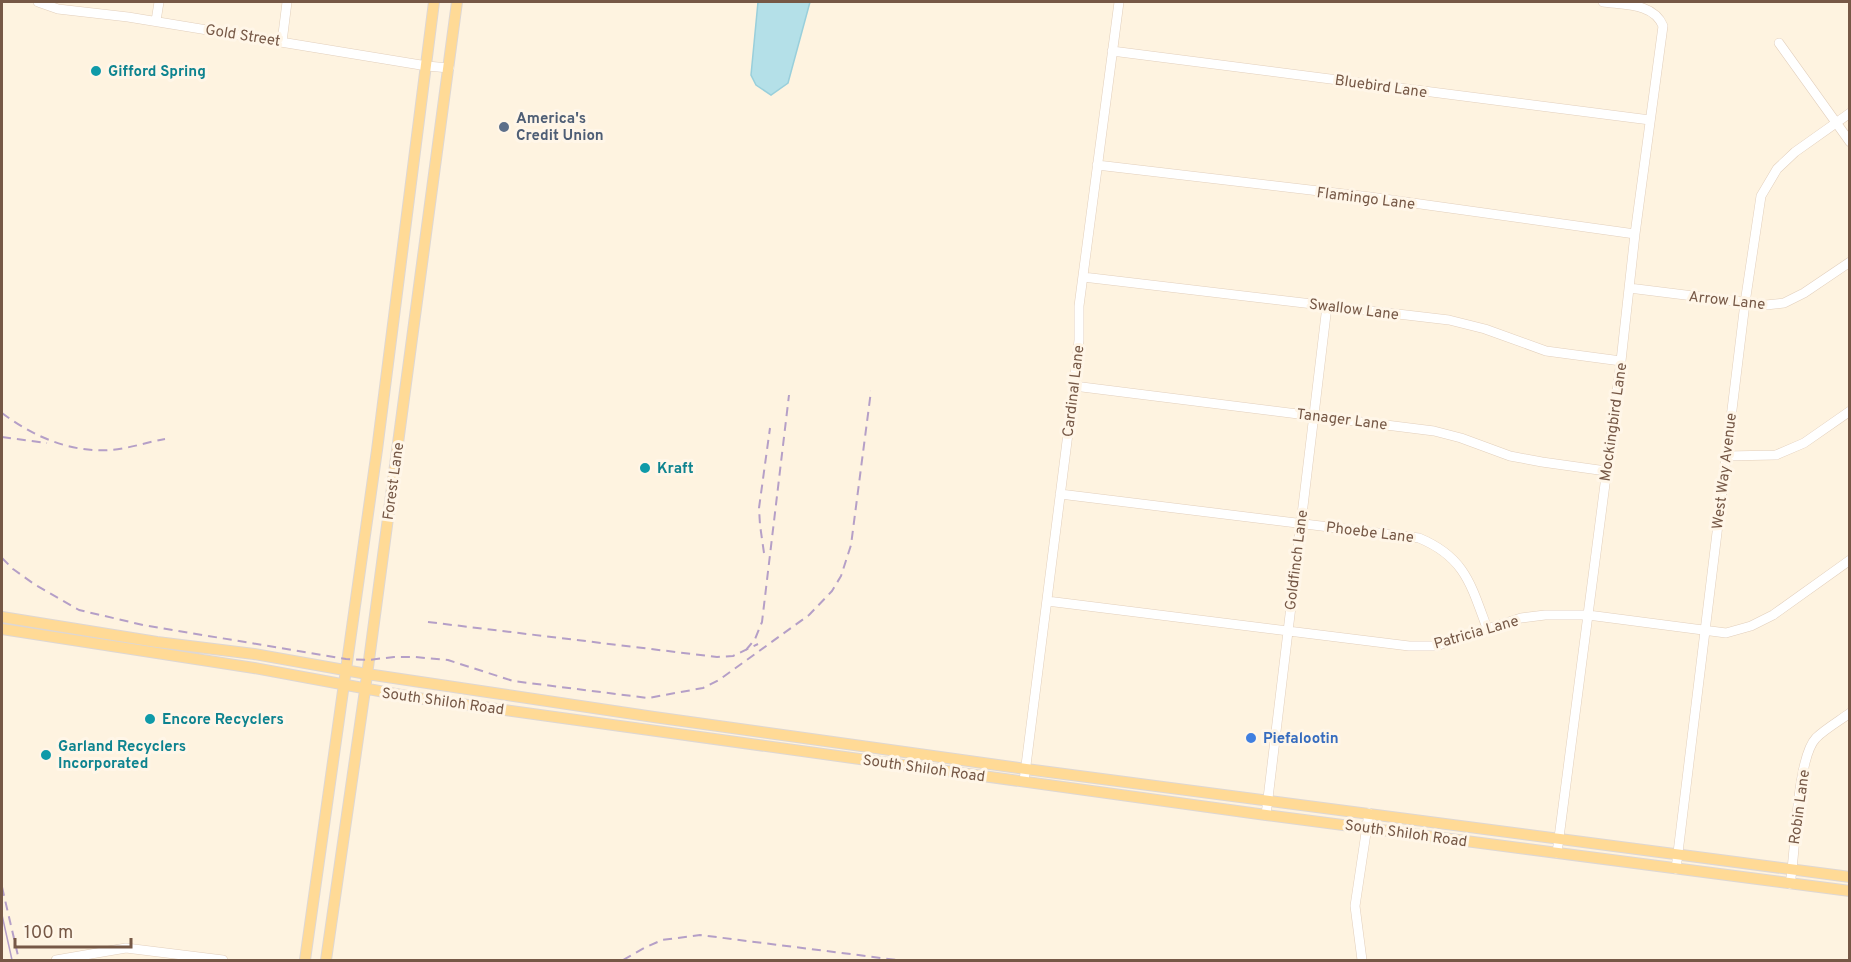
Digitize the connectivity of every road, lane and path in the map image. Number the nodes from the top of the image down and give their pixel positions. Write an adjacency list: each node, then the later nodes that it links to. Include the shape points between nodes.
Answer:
1 (38, 2): 8 (street, Gold Street, via 58,9)
2 (159, 2): 8 (street)
3 (287, 2): 9 (street)
4 (434, 2): 12 (main road, Forest Lane)
5 (457, 2): 13 (main road, Forest Lane)
6 (1119, 2): 11 (street, Cardinal Lane)
7 (1603, 2): 15 (street, Mockingbird Lane, via 1650,9 1663,26)
8 (156, 21): 9 (street, Gold Street)
9 (282, 42): 12 (street, Gold Street)
10 (1779, 43): 16 (street)
11 (1112, 51): 15 (street, Bluebird Lane); 18 (street, Cardinal Lane)
12 (427, 66): 13 (street, Gold Street); 41 (main road, Forest Lane)
13 (449, 68): 42 (main road, Forest Lane)
14 (1850, 113): 16 (street, West Way Avenue)
15 (1650, 120): 19 (street, Mockingbird Lane)
16 (1836, 122): 17 (street); 23 (street, West Way Avenue, via 1777,169 1761,196)
17 (1850, 142)
18 (1097, 165): 19 (street, Flamingo Lane); 21 (street, Cardinal Lane)
19 (1635, 234): 22 (street, Mockingbird Lane)
20 (1850, 262): 23 (street, Arrow Lane, via 1784,303)
21 (1083, 277): 24 (street, Swallow Lane); 26 (street, Cardinal Lane)
22 (1629, 288): 23 (street, Arrow Lane); 25 (street, Mockingbird Lane)
23 (1745, 303): 29 (street, West Way Avenue)
24 (1327, 306): 25 (street, Swallow Lane, via 1449,320 1546,351); 28 (street, Goldfinch Lane)
25 (1621, 361): 30 (street, Mockingbird Lane)
26 (1074, 386): 28 (street, Tanager Lane); 31 (street, Cardinal Lane)
27 (1850, 411): 29 (street, via 1776,455)
28 (1314, 416): 30 (street, Tanager Lane, via 1434,431 1510,456); 32 (street, Goldfinch Lane)
29 (1726, 456): 39 (street, West Way Avenue)
30 (1606, 471): 35 (street, Mockingbird Lane)
31 (1060, 494): 32 (street, Phoebe Lane); 34 (street, Cardinal Lane)
32 (1300, 524): 37 (street, Phoebe Lane, via 1419,538 1435,544 1459,564); 40 (street, Goldfinch Lane)
33 (1850, 560): 39 (street, Patricia Lane, via 1773,615 1751,626 1726,633)
34 (1047, 601): 40 (street, Patricia Lane); 46 (street, Cardinal Lane)
35 (1588, 615): 37 (street, Patricia Lane, via 1521,618); 39 (street, Patricia Lane); 52 (street, Mockingbird Lane)
36 (2, 617): 41 (main road, South Shiloh Road)
37 (1487, 628): 40 (street, Patricia Lane, via 1436,646)
38 (2, 629): 43 (main road, South Shiloh Road)
39 (1705, 631): 54 (street, West Way Avenue)
40 (1287, 632): 48 (street, Goldfinch Lane)
41 (345, 669): 42 (main road, South Shiloh Road); 43 (main road, Forest Lane)
42 (367, 674): 44 (main road, Forest Lane); 46 (main road, South Shiloh Road)
43 (344, 686): 44 (main road, South Shiloh Road); 62 (main road, Forest Lane)
44 (365, 690): 47 (main road, South Shiloh Road); 63 (main road, Forest Lane)
45 (1850, 713): 56 (street, Robin Lane, via 1814,740 1798,808)
46 (1026, 769): 47 (street, Cardinal Lane); 48 (main road, South Shiloh Road)
47 (1024, 781): 50 (main road, South Shiloh Road)
48 (1268, 800): 49 (main road, South Shiloh Road); 50 (street, Goldfinch Lane)
49 (1369, 813): 51 (street); 52 (main road, South Shiloh Road)
50 (1266, 815): 51 (main road, South Shiloh Road)
51 (1367, 828): 53 (main road, South Shiloh Road); 64 (street, via 1355,906)
52 (1559, 839): 53 (street, Mockingbird Lane); 54 (main road, South Shiloh Road)
53 (1557, 853): 55 (main road, South Shiloh Road)
54 (1677, 854): 55 (street, West Way Avenue); 56 (main road, South Shiloh Road)
55 (1676, 869): 58 (main road, South Shiloh Road)
56 (1791, 870): 57 (main road, South Shiloh Road); 58 (street, Robin Lane)
57 (1850, 877)
58 (1790, 884): 59 (main road, South Shiloh Road)
59 (1850, 891)
60 (56, 960): 61 (street, via 126,948)
61 (223, 960)
62 (305, 960)
63 (326, 960)
64 (1362, 960)

